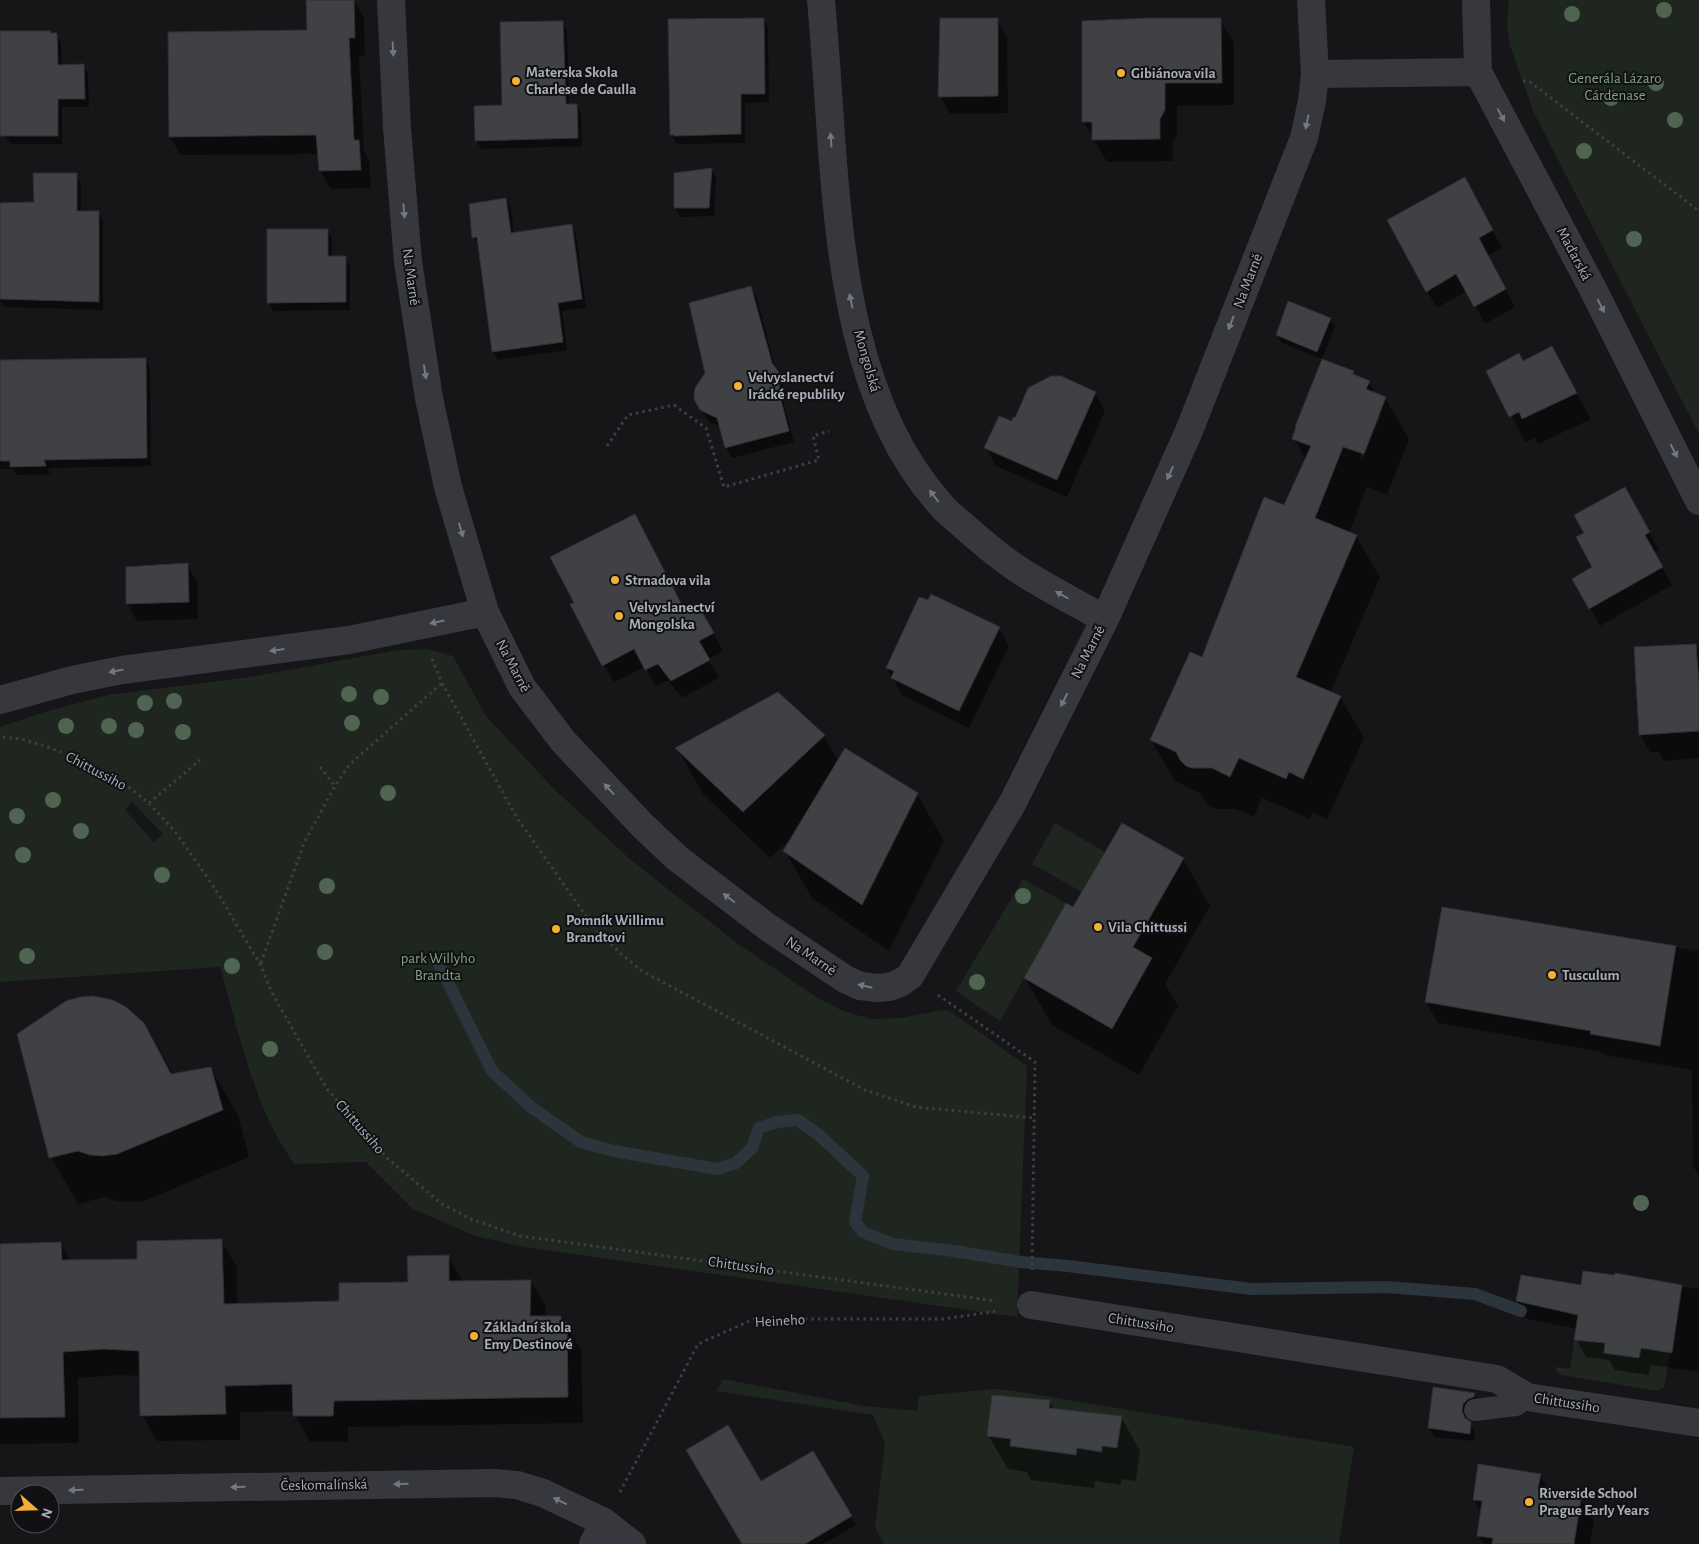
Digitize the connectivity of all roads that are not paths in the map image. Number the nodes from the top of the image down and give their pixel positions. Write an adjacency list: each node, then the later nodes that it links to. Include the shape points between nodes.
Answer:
1 (391, 0): 8 (street, Na Marně, one-way to 8, via 408,262 429,398 448,487)
2 (821, 0): 9 (street, Mongolská, one-way to 2, via 1019,570 941,506 914,470 894,435 875,392 861,347 847,281 836,207)
3 (1311, 0): 6 (street, Na Marně)
4 (1476, 0): 5 (street, Maďarská)
5 (1478, 72): 6 (street); 7 (street, Maďarská, one-way to 7)
6 (1315, 74): 9 (street, Na Marně, one-way to 9, via 1304,138 1189,431)
7 (1699, 501)
8 (485, 612): 9 (street, Na Marně, one-way to 8, via 1012,804 910,976 894,985 877,988 860,986 845,979 766,926 677,858 643,826 563,741 522,687); 10 (street, one-way to 10, via 349,640 122,670)
9 (1105, 619)
10 (0, 700)
11 (1031, 1306): 12 (street, Chittussiho, via 1497,1379)
12 (1527, 1397): 13 (lane, via 1516,1404); 14 (street, Chittussiho)
13 (1475, 1410)
14 (1699, 1423)
15 (0, 1491): 16 (street, Českomalínská, one-way to 15, via 543,1493 494,1482)
16 (598, 1533): 17 (street, Českomalínská)
17 (632, 1544)

